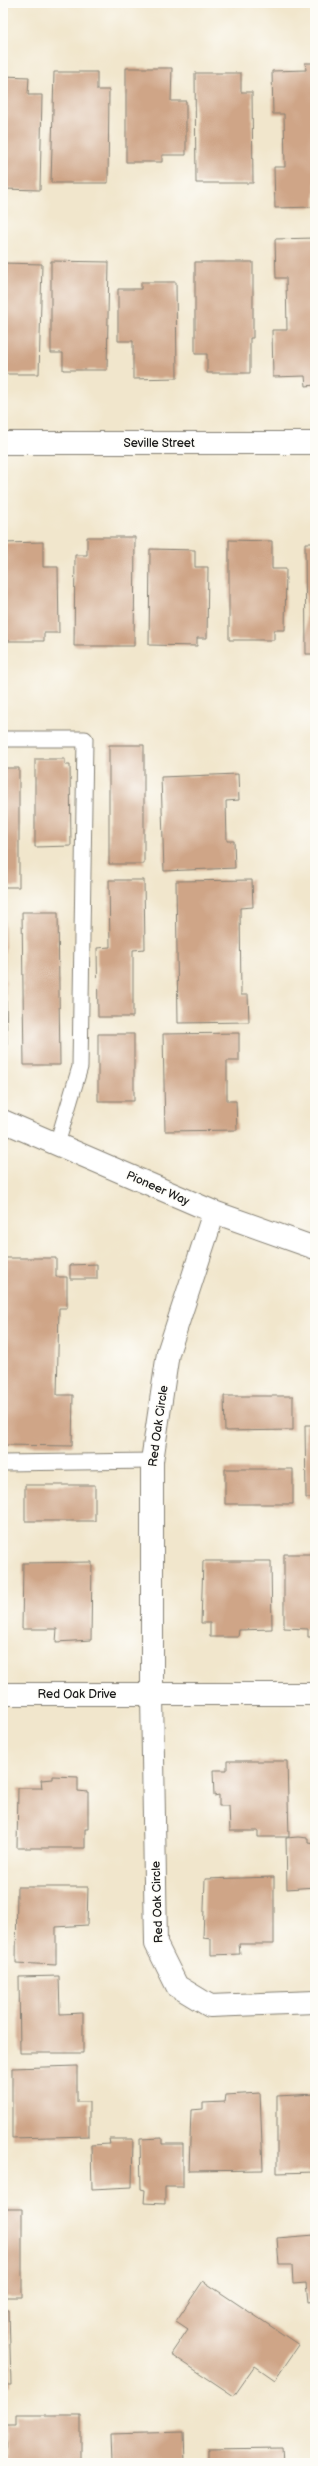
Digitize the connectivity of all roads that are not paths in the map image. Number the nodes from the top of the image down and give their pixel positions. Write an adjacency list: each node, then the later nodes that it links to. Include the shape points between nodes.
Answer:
1 (3, 443): 2 (street, Seville Street)
2 (315, 443)
3 (3, 739): 5 (lane, via 84,740 80,1067)
4 (3, 1121): 5 (street, Pioneer Way)
5 (57, 1144): 6 (street, Pioneer Way)
6 (214, 1212): 7 (street, Pioneer Way); 8 (street, Red Oak Circle, via 168,1353)
7 (315, 1248)
8 (152, 1461): 9 (lane); 11 (street, Red Oak Circle)
9 (3, 1463)
10 (3, 1694): 11 (street, Red Oak Drive)
11 (152, 1694): 12 (street); 13 (street, Red Oak Circle, via 156,1944 177,1986 210,2006)
12 (315, 1694)
13 (315, 2002)

